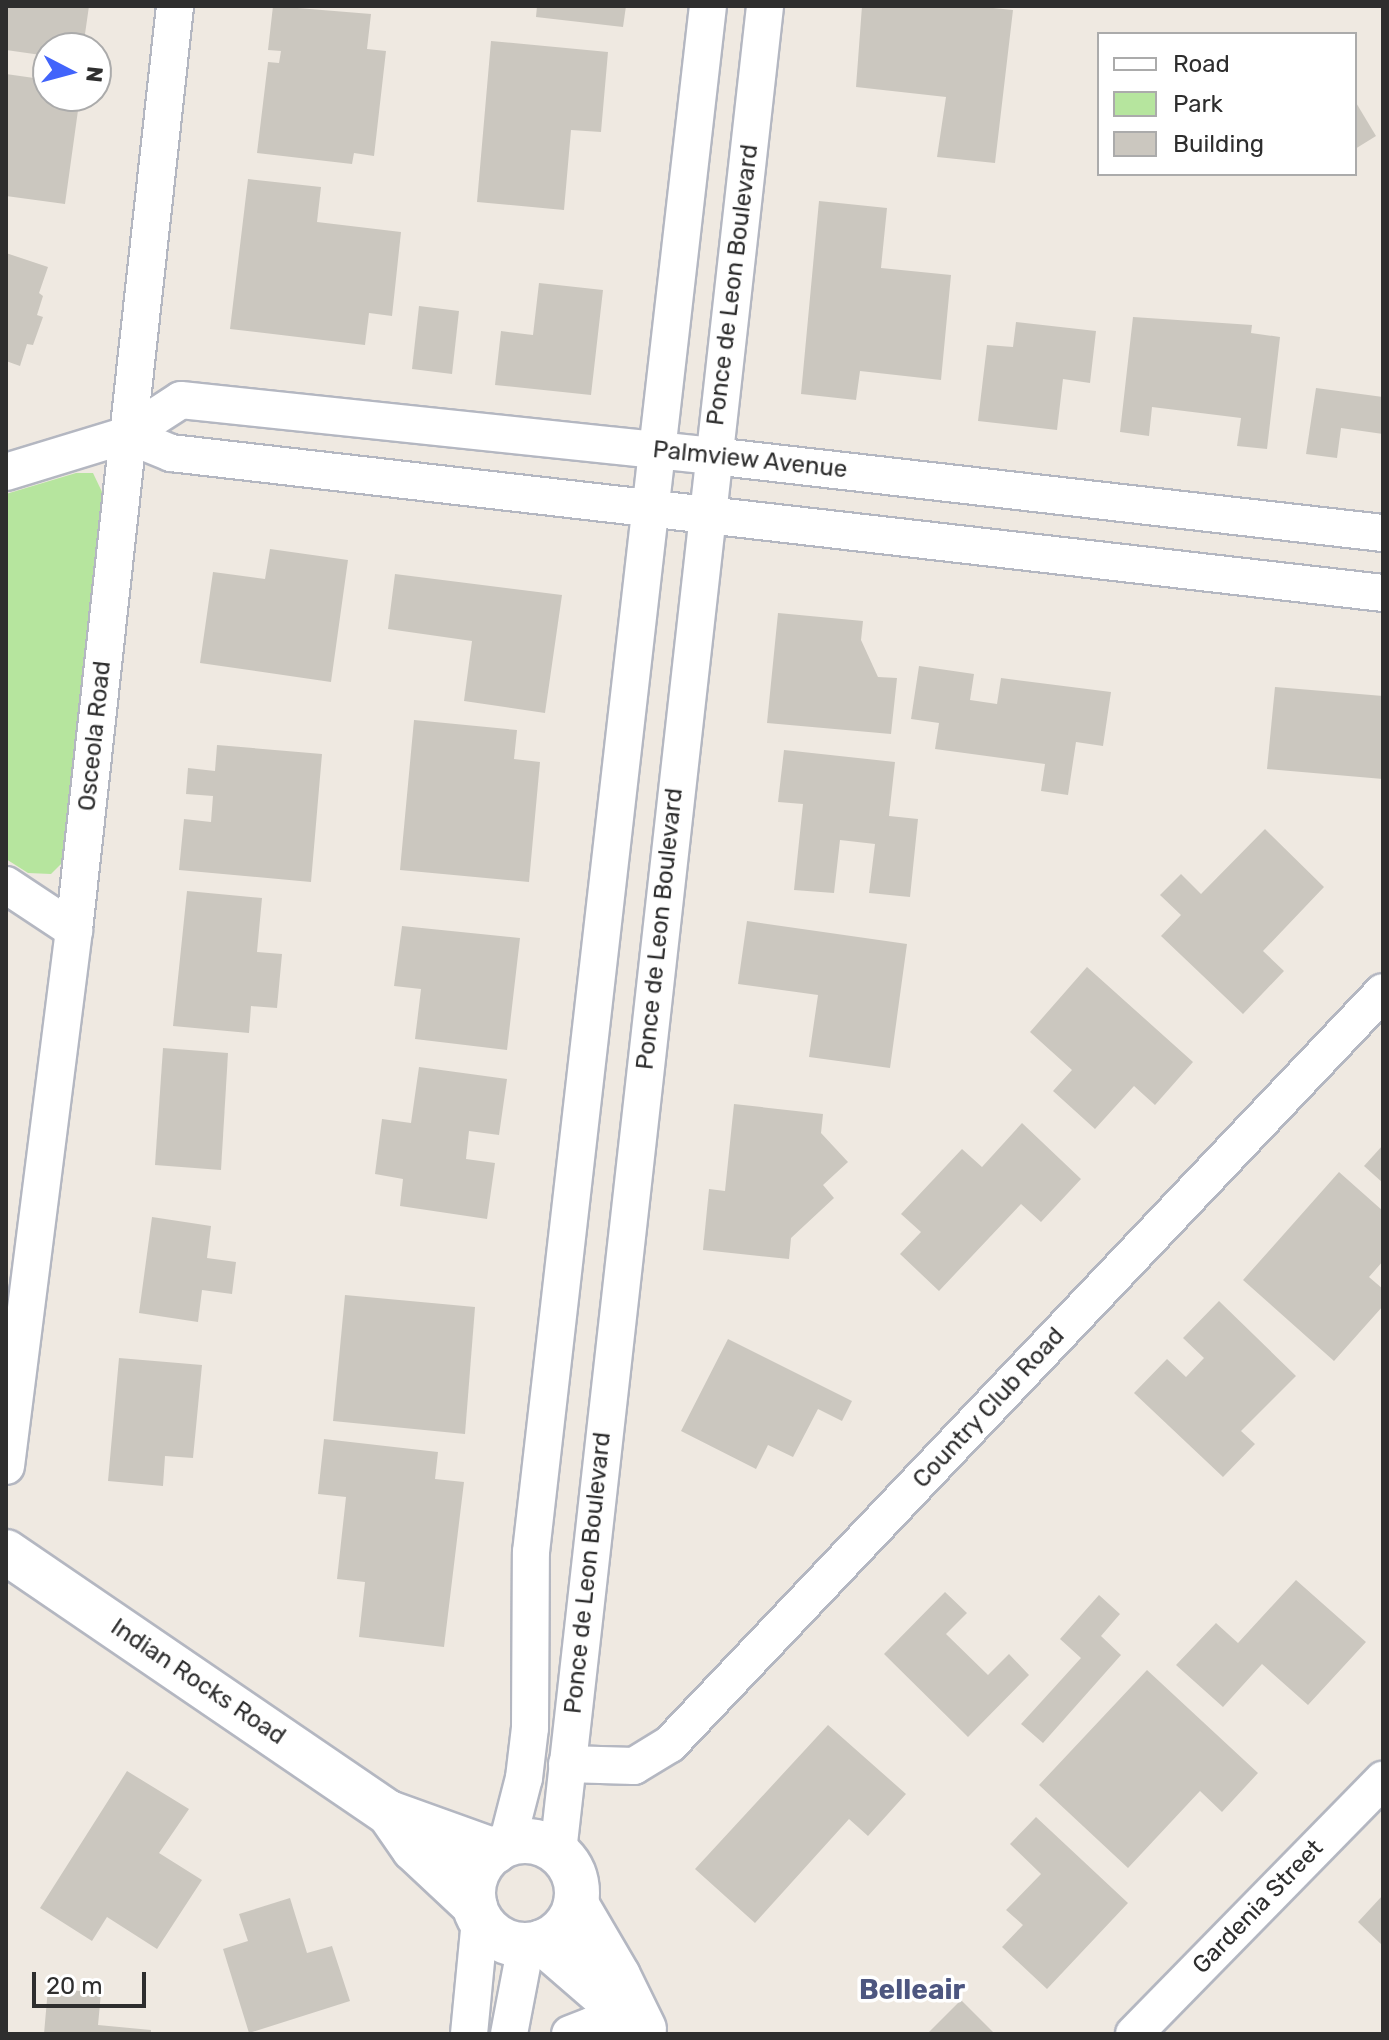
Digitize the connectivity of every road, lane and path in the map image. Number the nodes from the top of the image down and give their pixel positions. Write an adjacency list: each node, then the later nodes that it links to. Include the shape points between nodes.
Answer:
1 (175, 6): 4 (street, Osceola Road)
2 (708, 6): 5 (street, Ponce de Leon Boulevard)
3 (765, 6): 6 (street, Ponce de Leon Boulevard)
4 (127, 435): 5 (street, Palmview Avenue, via 181,400); 7 (street, Palmview Avenue); 8 (street, via 171,453); 13 (street, Osceola Road)
5 (657, 450): 6 (street, Palmview Avenue); 8 (street, Ponce de Leon Boulevard)
6 (713, 456): 9 (street, Ponce de Leon Boulevard); 10 (street, Palmview Avenue)
7 (6, 472)
8 (650, 510): 9 (street); 20 (street, Ponce de Leon Boulevard, via 531,1552 530,1728 524,1778)
9 (706, 517): 11 (street); 17 (street, Ponce de Leon Boulevard)
10 (1383, 533)
11 (1383, 593)
12 (6, 885): 13 (street)
13 (74, 930): 15 (street, Osceola Road)
14 (1383, 992): 17 (street, Country Club Road, via 670,1744 634,1766)
15 (6, 1466)
16 (6, 1552): 19 (street, Indian Rocks Road)
17 (567, 1764): 21 (street, Ponce de Leon Boulevard)
18 (1383, 1780): 29 (street, Gardenia Street)
19 (389, 1813): 20 (street, Indian Rocks Road); 23 (street, Indian Rocks Road, via 414,1849)
20 (501, 1847): 21 (street, via 534,1841); 23 (street, via 474,1881)
21 (558, 1852): 22 (street, via 575,1876)
22 (576, 1904): 24 (street, via 564,1928); 25 (street)
23 (478, 1913): 24 (street, via 500,1938); 26 (street)
24 (534, 1944): 25 (street); 27 (street)
25 (646, 2032): 28 (street, via 591,2026)
26 (469, 2034)
27 (509, 2034)
28 (570, 2034)
29 (1134, 2034)

